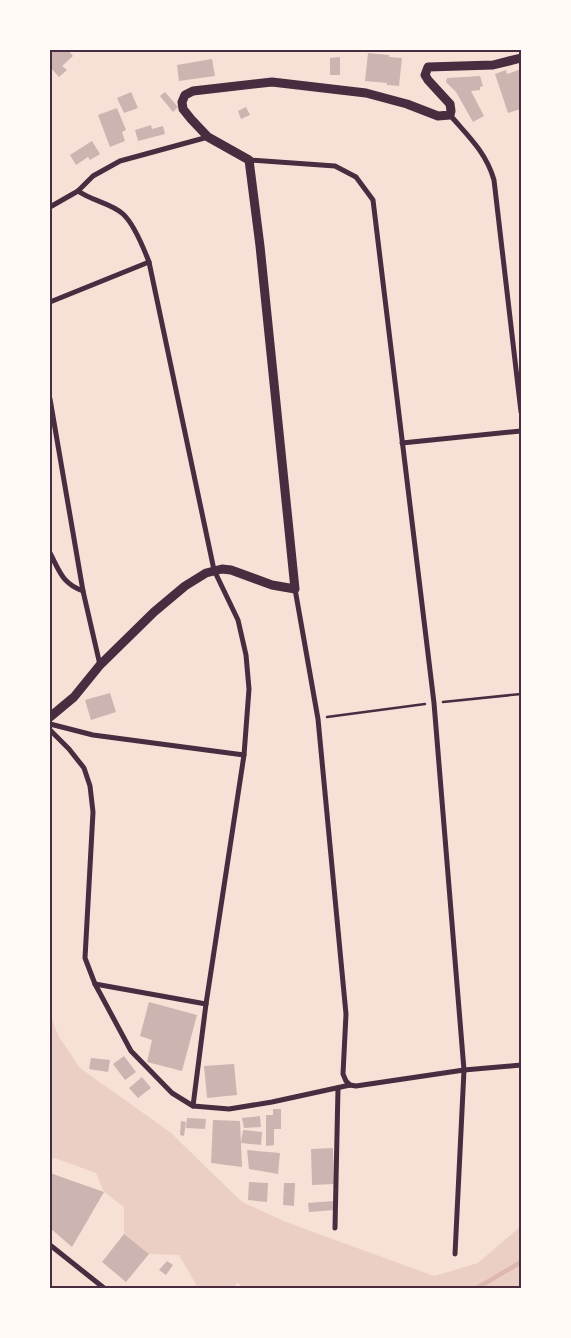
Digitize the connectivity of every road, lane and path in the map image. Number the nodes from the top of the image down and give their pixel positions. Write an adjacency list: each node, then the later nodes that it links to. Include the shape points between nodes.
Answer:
1 (521, 58): 2 (street, via 493,65 428,67 425,75 450,104)
2 (450, 114): 3 (street, via 438,116 366,92 272,82 193,91 185,95 183,109); 10 (street, via 483,154 494,180)
3 (208, 137): 4 (street); 5 (street, via 120,161 93,176)
4 (249, 160): 12 (street, via 335,166 356,177 373,200); 15 (street)
5 (78, 191): 6 (street); 7 (street, via 124,215 140,239)
6 (50, 207)
7 (149, 262): 8 (street); 14 (street)
8 (50, 302)
9 (50, 399): 16 (street)
10 (521, 412)
11 (521, 431): 12 (street)
12 (402, 443): 19 (street)
13 (50, 553): 16 (street, via 70,586)
14 (214, 570): 15 (street, via 231,570 272,585); 17 (street, via 186,586 154,612); 24 (street, via 238,620 246,655 249,689)
15 (295, 589): 21 (street)
16 (83, 591): 17 (street)
17 (100, 665): 20 (street, via 74,697)
18 (521, 694): 19 (path)
19 (434, 703): 21 (path); 28 (street)
20 (50, 717)
21 (318, 719): 29 (street, via 346,1014 343,1074)
22 (50, 724): 24 (street, via 93,735)
23 (50, 730): 25 (street, via 84,768 90,786 93,812 85,958)
24 (244, 755): 26 (street)
25 (95, 984): 26 (street); 31 (street, via 131,1050 172,1093)
26 (206, 1004): 31 (street)
27 (521, 1065): 28 (street)
28 (464, 1070): 29 (street); 34 (street)
29 (350, 1085): 30 (street)
30 (338, 1088): 31 (street, via 229,1109); 32 (street)
31 (193, 1106)
32 (335, 1228)
33 (50, 1245): 35 (street)
34 (455, 1254)
35 (104, 1288)

